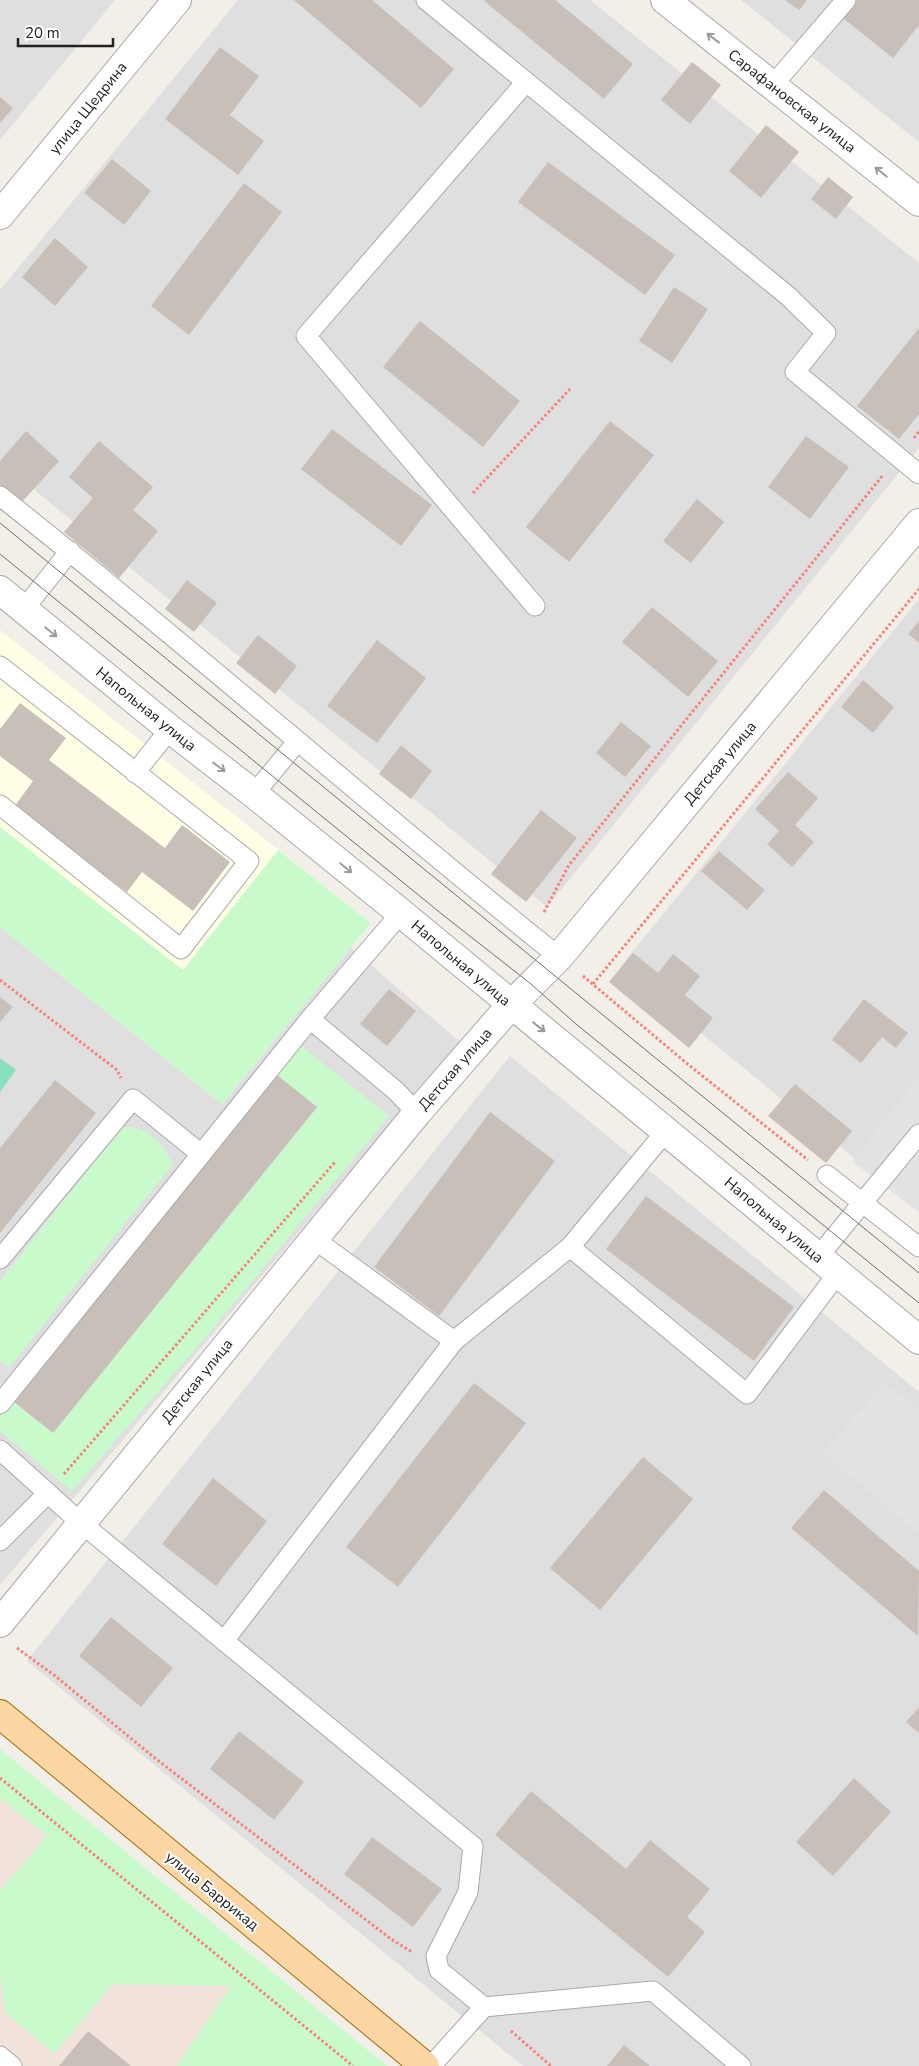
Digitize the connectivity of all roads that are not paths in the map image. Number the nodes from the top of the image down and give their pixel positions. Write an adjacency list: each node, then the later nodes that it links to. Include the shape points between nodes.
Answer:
1 (177, 0): 8 (street, улица Щедрина)
2 (426, 0): 5 (lane)
3 (665, 0): 6 (street, Сарафановская улица, one-way to 3)
4 (846, 0): 6 (lane)
5 (526, 82): 9 (lane, via 788,296 826,333 795,372); 14 (lane, via 306,336)
6 (772, 85): 7 (street, Сарафановская улица, one-way to 6)
7 (919, 202)
8 (0, 215)
9 (919, 474)
10 (0, 496): 12 (lane)
11 (919, 523): 23 (street, Детская улица)
12 (70, 551): 15 (lane); 18 (lane)
13 (0, 590): 15 (street, Напольная улица)
14 (535, 606)
15 (24, 609): 17 (street, Напольная улица, one-way to 17)
16 (0, 666): 19 (lane)
17 (170, 730): 19 (lane); 20 (street, Напольная улица, one-way to 20)
18 (298, 742): 20 (lane); 23 (lane)
19 (135, 773): 21 (lane, via 248,861 181,950)
20 (254, 794): 22 (street, Напольная улица, one-way to 22)
21 (0, 805)
22 (401, 912): 24 (street, Напольная улица); 25 (lane)
23 (559, 956): 24 (street, Детская улица)
24 (511, 1005): 26 (street, Детская улица); 27 (street, Напольная улица, one-way to 27)
25 (310, 1019): 26 (lane, via 396,1091); 29 (lane)
26 (417, 1113): 32 (street, Детская улица)
27 (666, 1131): 33 (lane); 36 (street, Напольная улица)
28 (916, 1144): 31 (lane)
29 (201, 1154): 35 (lane, via 133,1099); 39 (lane)
30 (827, 1175): 31 (lane)
31 (862, 1203): 34 (lane); 36 (lane)
32 (314, 1239): 38 (lane); 42 (street, Детская улица)
33 (570, 1247): 36 (lane, via 747,1394); 38 (lane)
34 (919, 1247)
35 (0, 1259)
36 (828, 1265): 37 (street, Напольная улица)
37 (919, 1340)
38 (454, 1341): 45 (lane)
39 (0, 1404)
40 (0, 1450): 41 (lane)
41 (48, 1494): 42 (lane); 43 (lane)
42 (81, 1524): 44 (street, Детская улица); 45 (lane)
43 (0, 1540)
44 (0, 1623)
45 (224, 1641): 47 (lane, via 473,1846 468,1892 436,1956 440,1970)
46 (0, 1714): 50 (main road, улица Баррикад)
47 (484, 2007): 51 (lane); 52 (lane, via 653,1992)
48 (0, 2056): 49 (lane)
49 (12, 2066)
50 (425, 2066)
51 (431, 2066)
52 (741, 2066)

